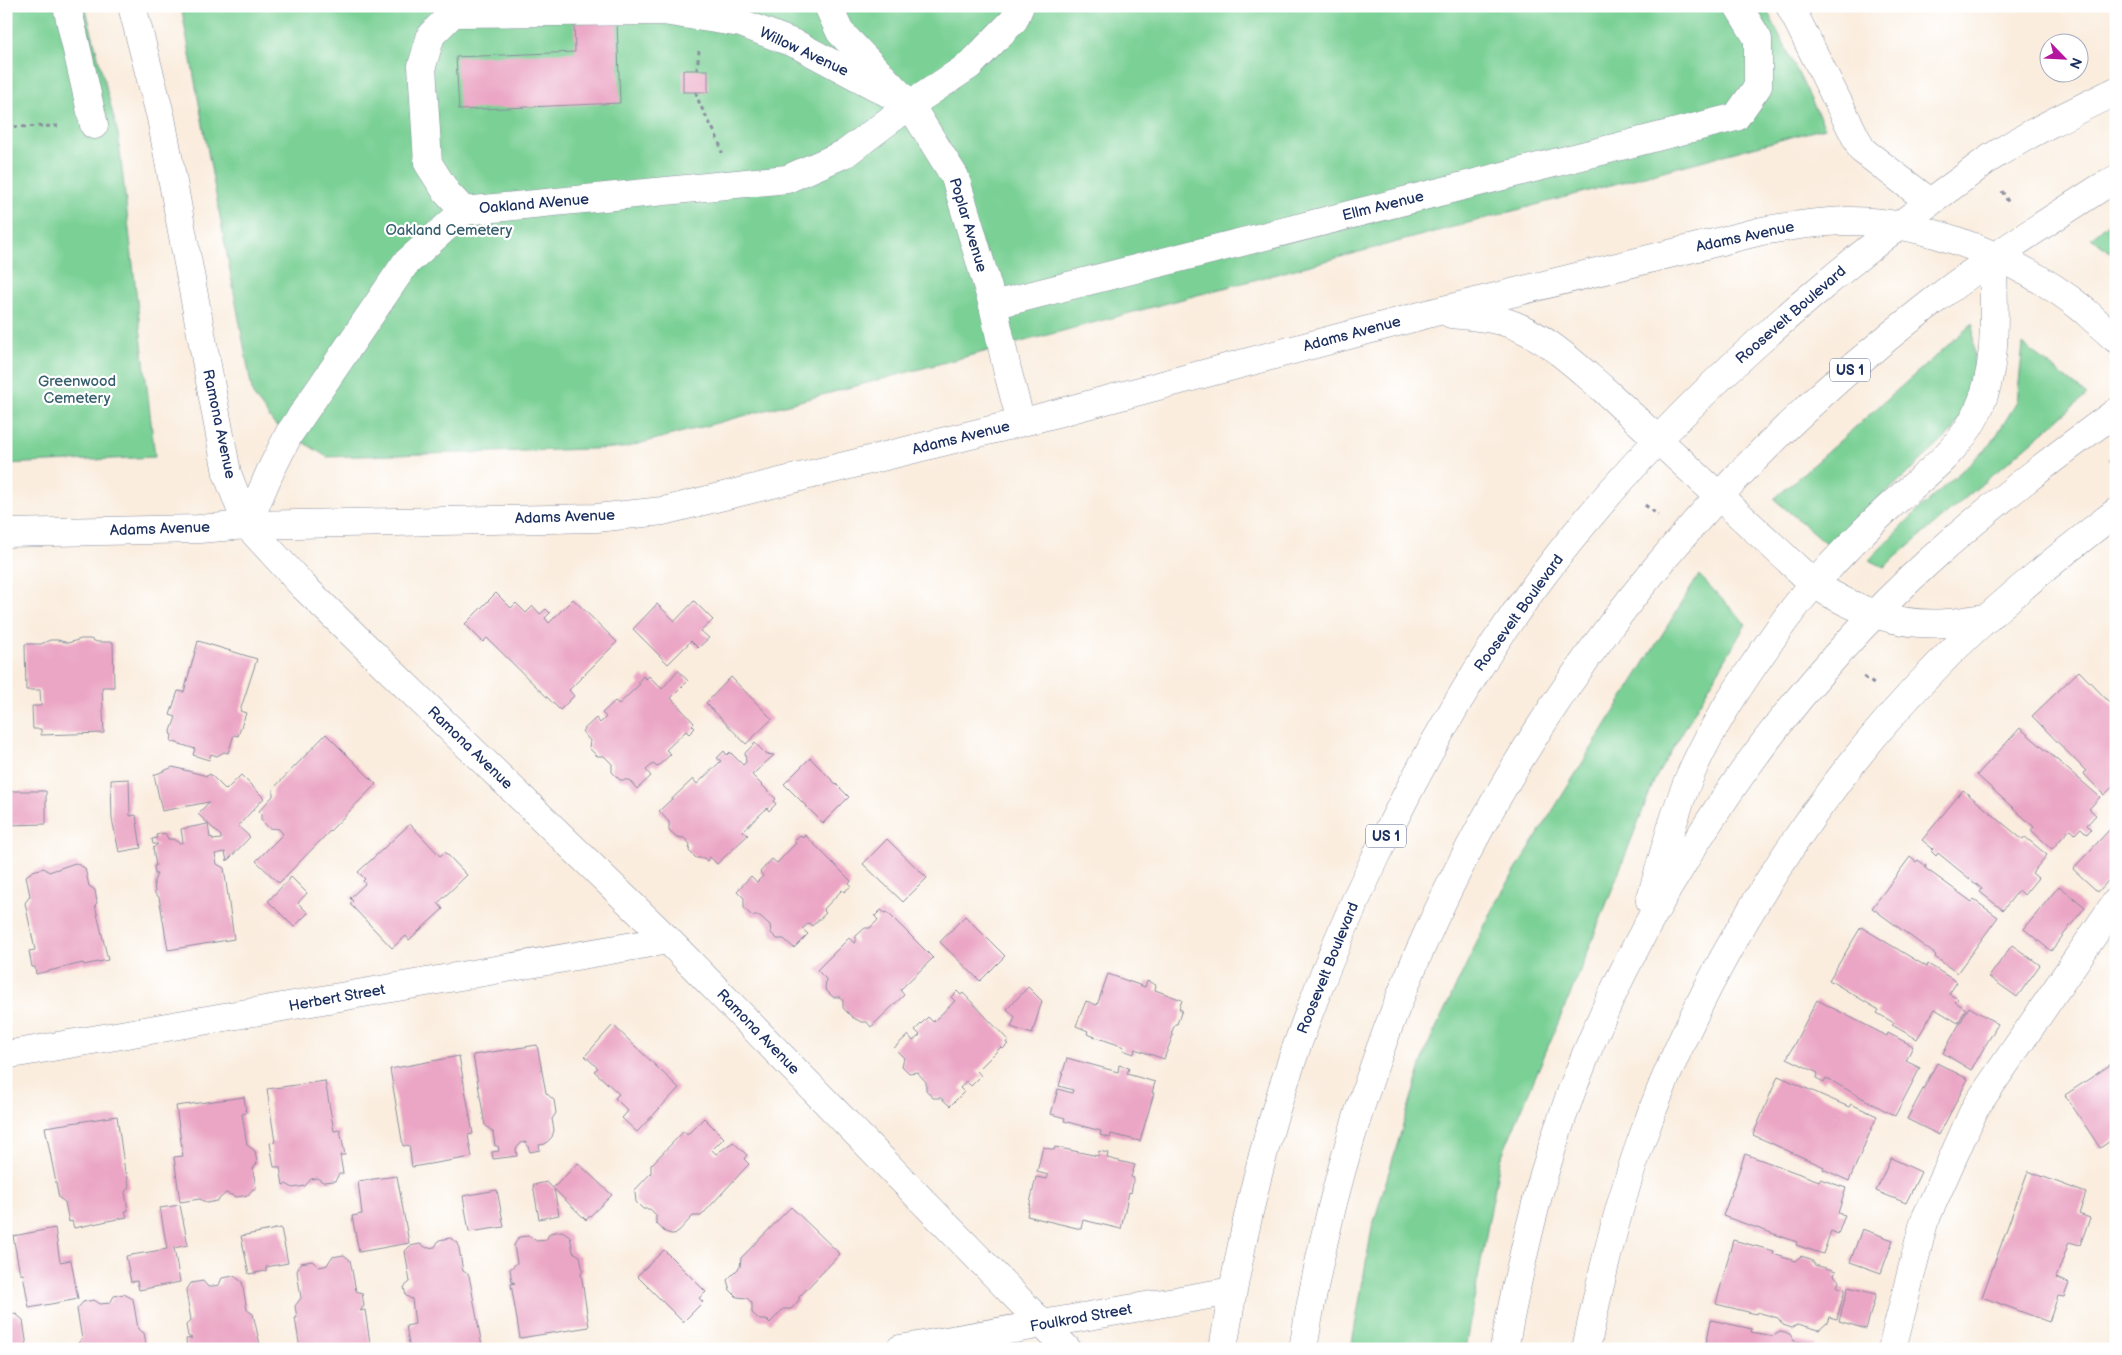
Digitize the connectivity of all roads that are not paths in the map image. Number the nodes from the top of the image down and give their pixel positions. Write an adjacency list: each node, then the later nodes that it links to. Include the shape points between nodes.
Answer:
1 (67, 6): 10 (main road)
2 (132, 6): 24 (main road, Ramona Avenue, via 161,118 227,473)
3 (828, 6): 9 (main road, Poplar Avenue, via 840,32)
4 (1020, 6): 9 (main road, Oakland AVenue, via 1014,20 970,64)
5 (1738, 6): 16 (main road, Ellm Avenue, via 1758,39 1758,86 1736,116)
6 (1790, 6): 12 (main road, via 1862,150)
7 (452, 10): 9 (main road, Willow Avenue, via 663,11 740,23 798,45); 13 (main road, via 431,34 422,66 428,163 447,193)
8 (2116, 91): 12 (main road, Roosevelt Boulevard / US 1, via 1991,156)
9 (910, 105): 13 (main road, Oakland AVenue, via 846,153 787,179); 16 (main road, Poplar Avenue, via 955,177)
10 (94, 125)
11 (2116, 180): 15 (main road, US 1)
12 (1930, 202): 14 (main road, Roosevelt Boulevard / US 1)
13 (464, 211): 24 (main road, Oakland AVenue, via 405,264 289,434)
14 (1897, 225): 15 (main road, Adams Avenue); 17 (main road, Adams Avenue, via 1847,221 1796,225); 21 (main road, Roosevelt Boulevard / US 1, via 1738,360)
15 (1993, 256): 18 (main road, Adams Avenue, via 2062,294); 22 (main road, US 1, via 1848,372 1781,432); 26 (main road, via 1991,370 1977,414 1949,452 1869,526)
16 (993, 305): 20 (main road, Poplar Avenue)
17 (1435, 312): 20 (main road, Adams Avenue); 21 (main road, via 1479,316 1508,323 1537,337 1567,358)
18 (2116, 339)
19 (2116, 412): 27 (main road, via 1978,517)
20 (1021, 422): 24 (main road, Adams Avenue, via 663,512 596,518)
21 (1658, 440): 22 (main road); 33 (main road, Roosevelt Boulevard / US 1, via 1579,531 1498,639 1421,765 1335,946 1301,1034 1261,1161)
22 (1719, 496): 26 (main road); 38 (main road, US 1, via 1623,610 1561,694 1493,805 1432,923 1404,985 1357,1114 1338,1180)
23 (2116, 512): 28 (main road)
24 (247, 525): 25 (main road, Adams Avenue); 30 (main road, Ramona Avenue, via 304,586)
25 (6, 533)
26 (1814, 584): 27 (main road, via 1842,602); 31 (main road, via 1784,621 1714,726 1692,771)
27 (1874, 615): 28 (main road, via 1946,624); 31 (main road, via 1816,679 1761,749 1694,847)
28 (1989, 617): 40 (main road, via 1945,659 1859,756 1793,844 1734,941 1683,1040 1639,1146 1608,1250)
29 (2116, 902): 41 (main road, via 1975,1108 1924,1222)
30 (668, 940): 32 (main road, Herbert Street); 34 (main road, Ramona Avenue)
31 (1634, 950): 39 (main road, via 1585,1059 1545,1173)
32 (6, 1055)
33 (1232, 1291): 34 (main road, Foulkrod Street); 37 (main road, Roosevelt Boulevard / US 1)
34 (1043, 1324): 35 (main road, Foulkrod Street); 36 (main road, Ramona Avenue)
35 (900, 1349)
36 (1067, 1349)
37 (1223, 1349)
38 (1303, 1349)
39 (1504, 1349)
40 (1586, 1349)
41 (1892, 1349)

